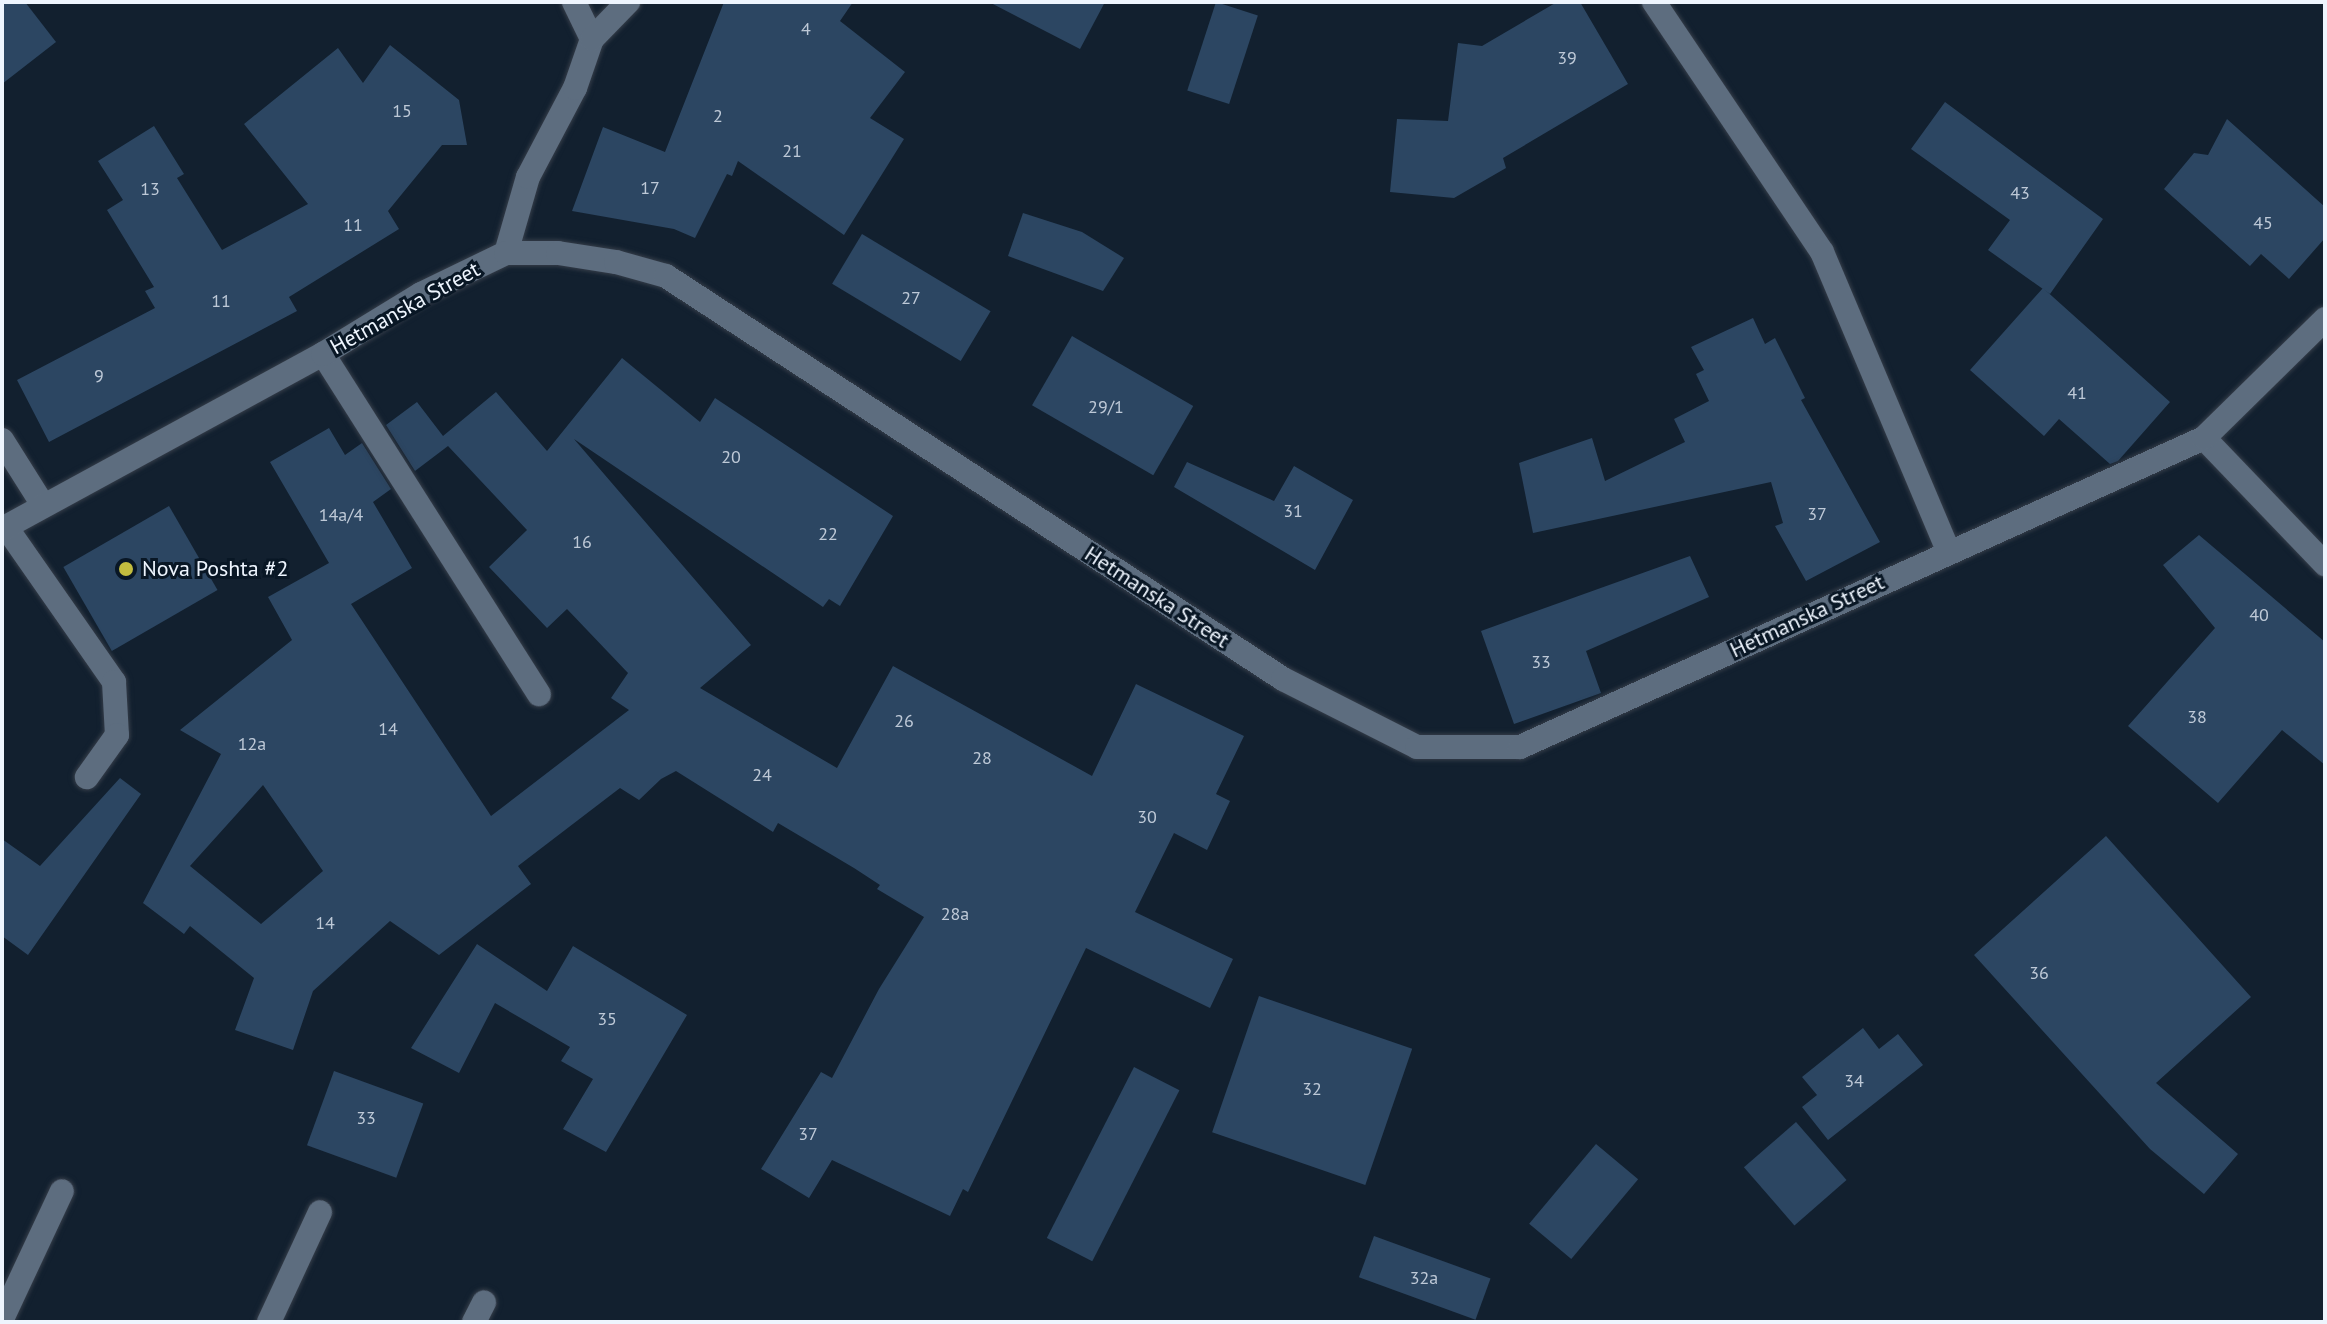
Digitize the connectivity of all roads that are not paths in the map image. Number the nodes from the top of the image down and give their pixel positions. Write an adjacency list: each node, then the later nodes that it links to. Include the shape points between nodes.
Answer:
1 (574, 2): 4 (street)
2 (628, 2): 4 (street)
3 (1654, 2): 12 (street, via 1822,252)
4 (592, 39): 5 (street, via 575,88 528,177)
5 (506, 253): 7 (street, Hetmanska Street, via 421,294); 12 (street, Hetmanska Street, via 558,253 666,276 1283,679 1417,747 1520,747)
6 (2325, 319): 8 (street, Hetmanska Street)
7 (323, 354): 10 (street, Hetmanska Street); 14 (street)
8 (2204, 438): 12 (street, Hetmanska Street); 13 (street)
9 (2, 440): 10 (street)
10 (43, 505): 11 (street, Hetmanska Street)
11 (4, 528): 15 (street, via 114,682 117,735)
12 (1948, 551)
13 (2325, 564)
14 (539, 694)
15 (87, 777)
16 (62, 1191): 18 (street)
17 (320, 1212): 19 (street)
18 (2, 1319)
19 (269, 1322)

